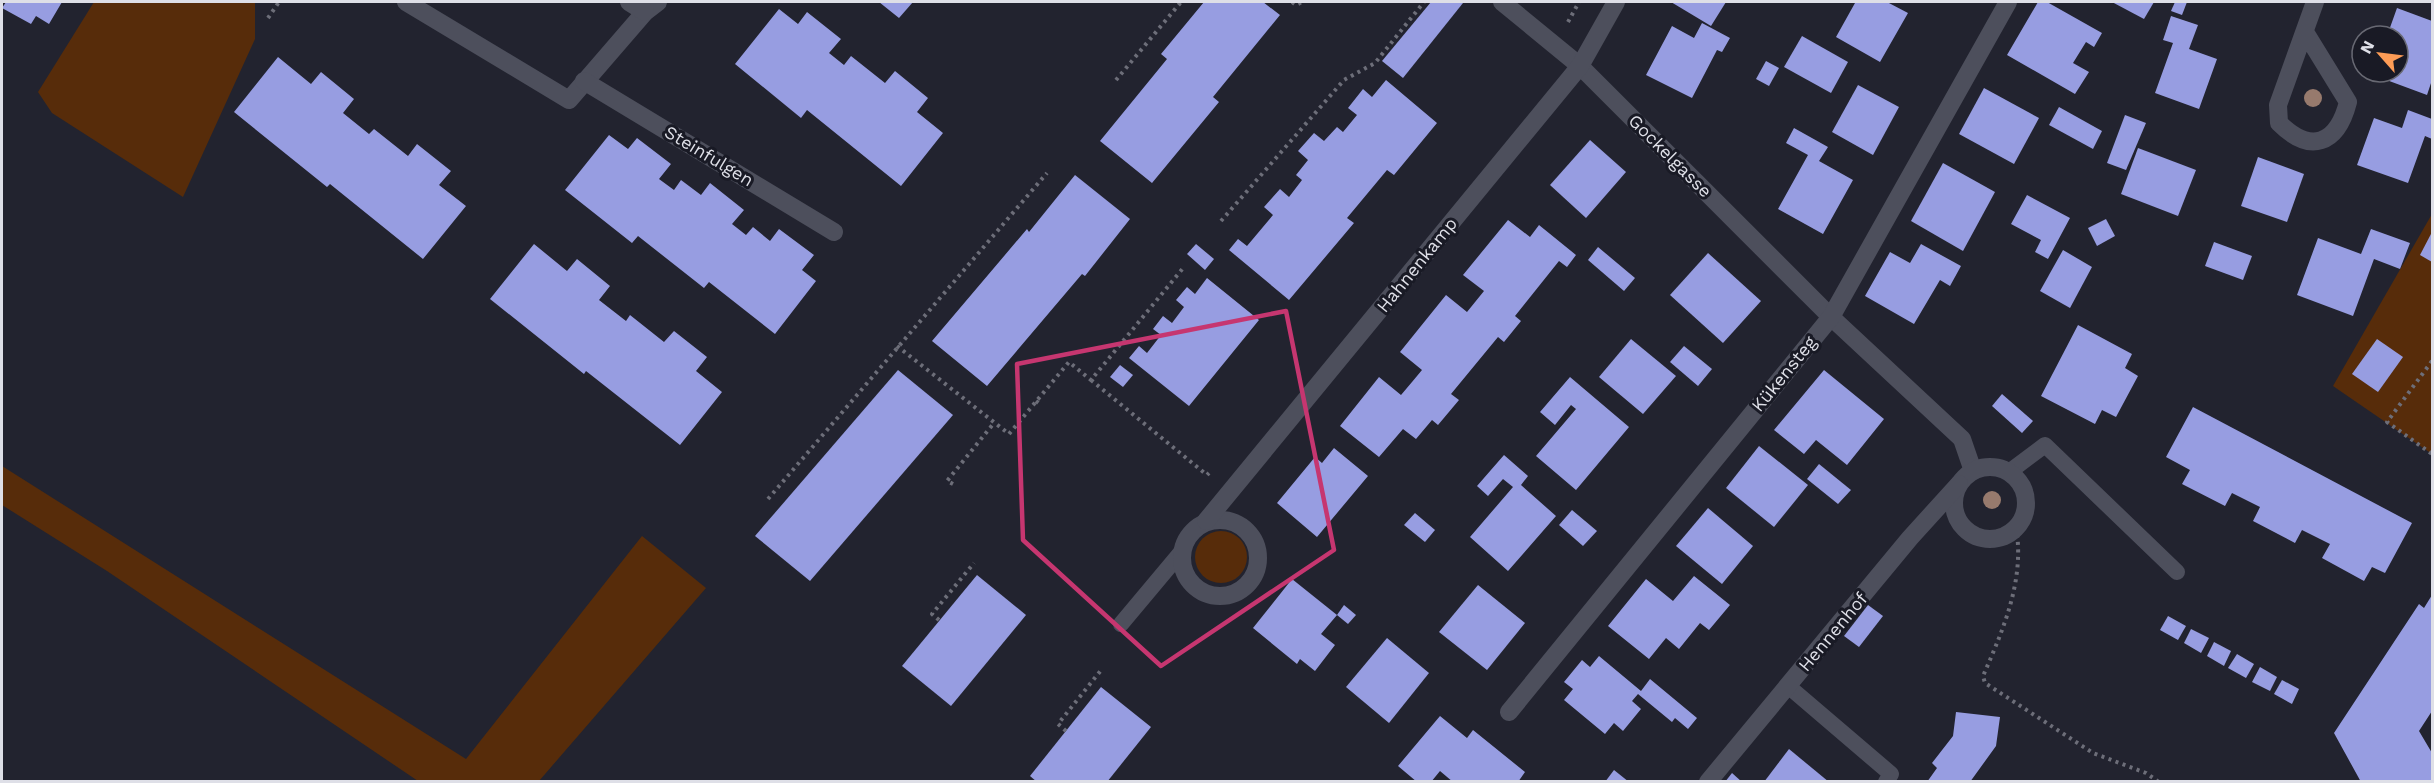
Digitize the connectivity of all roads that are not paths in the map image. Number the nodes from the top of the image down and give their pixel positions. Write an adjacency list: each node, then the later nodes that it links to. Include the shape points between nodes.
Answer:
1 (406, 2): 10 (street, via 569,100)
2 (629, 2): 7 (street)
3 (1502, 2): 9 (street, Gockelgasse)
4 (1616, 2): 9 (street, Hahnenkamp)
5 (2008, 2): 12 (street, Kükensteg)
6 (2316, 2): 8 (street)
7 (652, 7): 10 (street)
8 (2305, 32): 8 (street, via 2278,105 2279,123 2294,138 2316,142 2332,134 2348,102)
9 (1580, 66): 12 (street, Gockelgasse); 16 (street, Hahnenkamp)
10 (584, 81): 11 (street, Steinfulgen)
11 (834, 232)
12 (1830, 317): 13 (street, via 1962,440); 21 (street, Kükensteg)
13 (1973, 471): 14 (street, via 1991,467); 15 (street, Hennenhof)
14 (2009, 472): 15 (street, via 2022,486 2026,505 2007,536 1988,540 1970,534 1958,520 1954,502); 18 (lane, via 2045,444)
15 (1959, 484): 20 (street, Hennenhof)
16 (1206, 521): 17 (street, Hahnenkamp, via 1191,532); 17 (street, via 1233,521 1254,538 1258,565 1253,578 1233,595 1206,594 1186,576)
17 (1183, 550): 19 (lane)
18 (2177, 572)
19 (1121, 624)
20 (1788, 686): 22 (street, Hennenhof); 23 (lane, via 1891,774)
21 (1509, 712)
22 (1708, 782)
23 (1886, 782)

